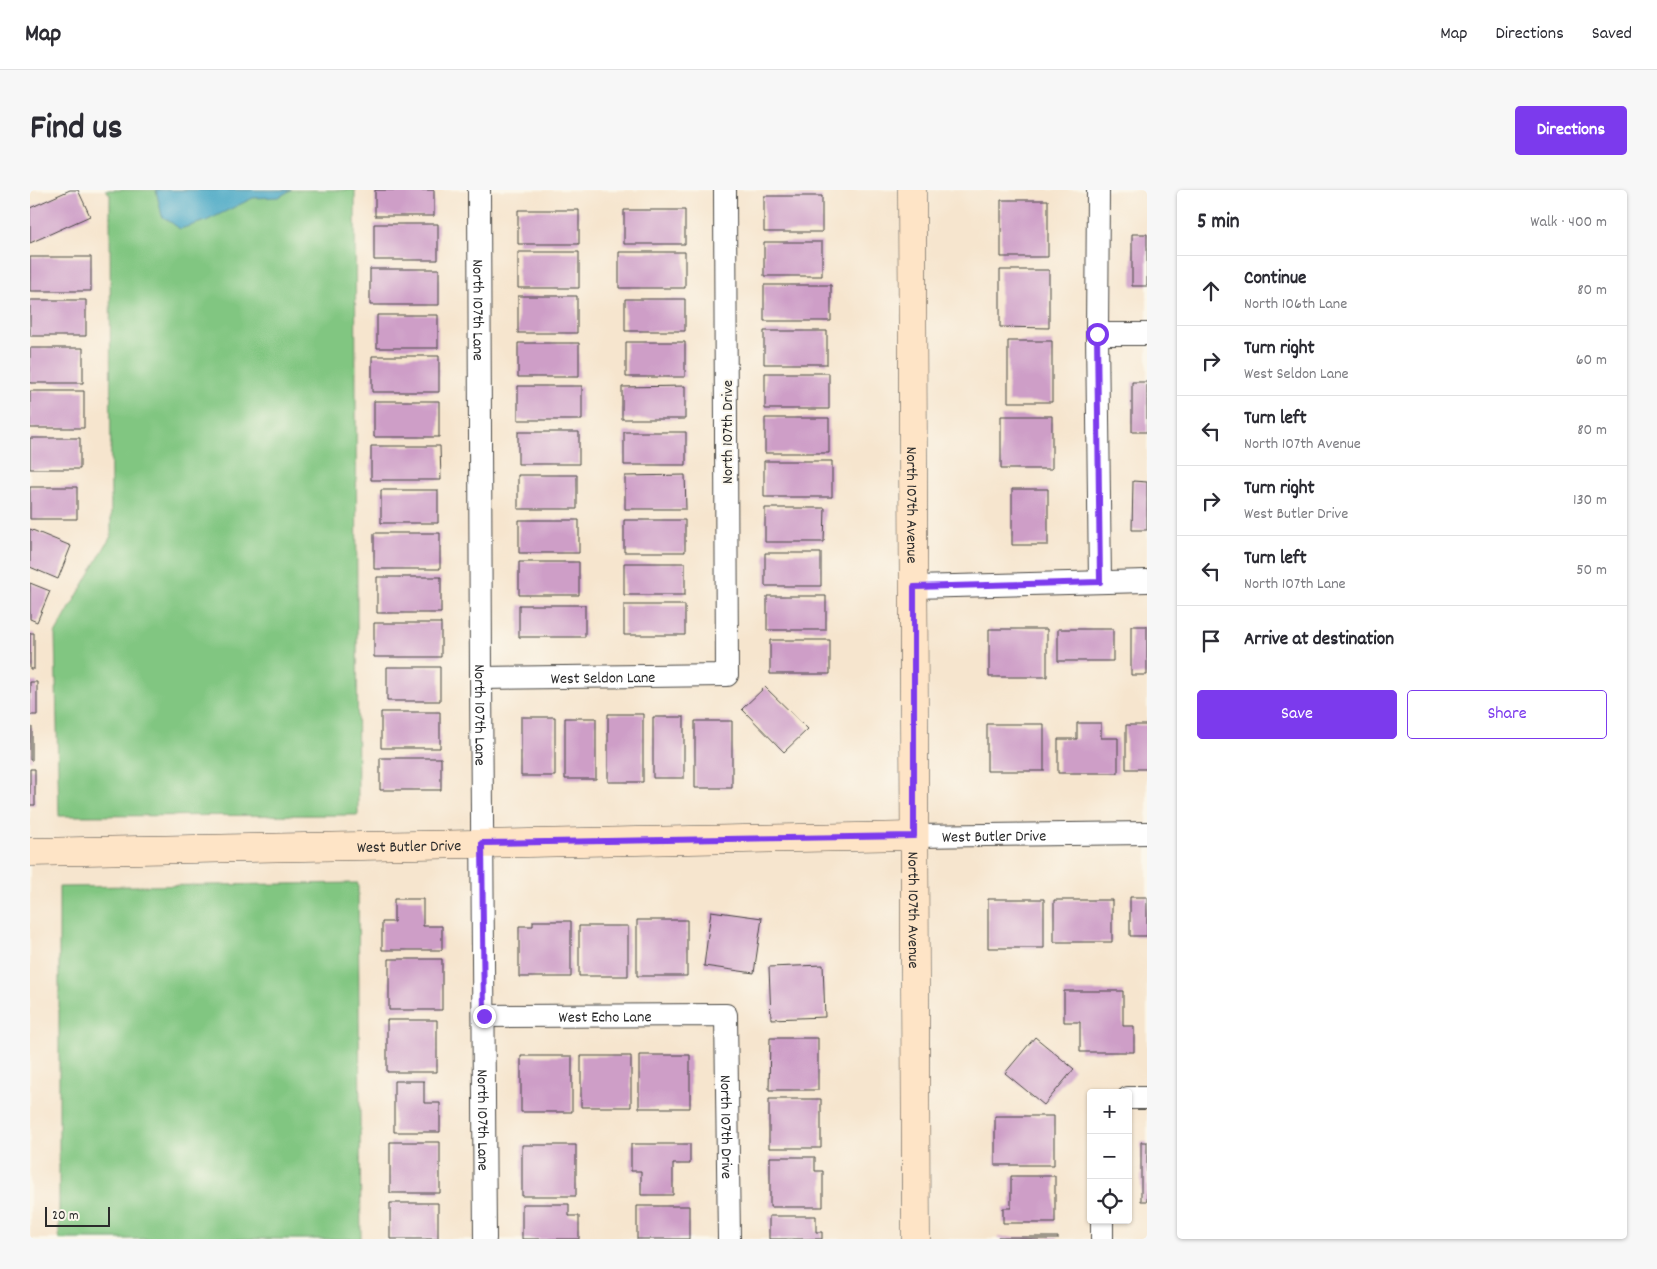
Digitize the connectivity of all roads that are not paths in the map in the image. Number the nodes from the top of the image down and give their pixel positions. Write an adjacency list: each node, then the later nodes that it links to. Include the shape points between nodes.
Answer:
1 (479, 190): 11 (street, North 107th Lane)
2 (725, 190): 10 (street, North 107th Drive)
3 (912, 190): 9 (street, North 107th Avenue)
4 (1098, 190): 5 (street)
5 (1097, 334): 6 (street); 8 (street)
6 (1147, 334)
7 (1147, 581): 8 (street)
8 (1100, 582): 9 (street)
9 (914, 587): 13 (street, North 107th Avenue)
10 (727, 675): 11 (street, West Seldon Lane)
11 (481, 678): 14 (street, North 107th Lane)
12 (1147, 833): 13 (street, West Butler Drive)
13 (914, 836): 14 (street, West Butler Drive); 23 (street, North 107th Avenue)
14 (482, 843): 15 (street, West Butler Drive); 17 (street, North 107th Lane)
15 (30, 852)
16 (726, 1015): 17 (street, West Echo Lane); 22 (street, North 107th Drive)
17 (484, 1016): 21 (street, North 107th Lane)
18 (1132, 1098): 19 (street)
19 (1147, 1098)
20 (1102, 1224): 24 (street)
21 (485, 1239)
22 (729, 1239)
23 (916, 1239)
24 (1102, 1239)

